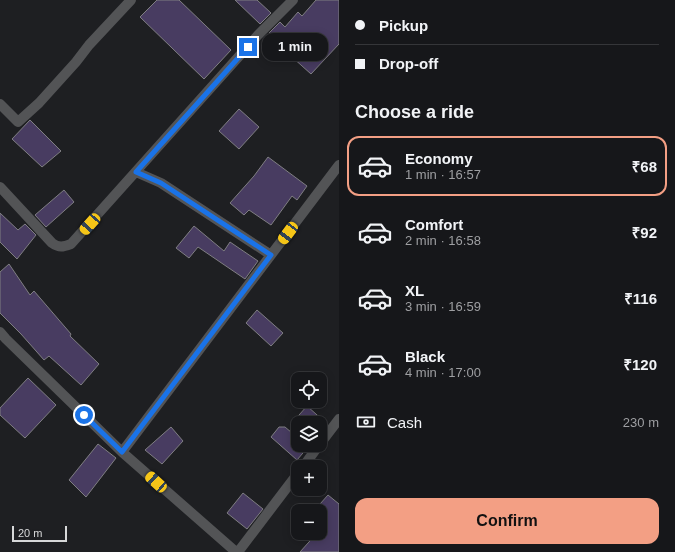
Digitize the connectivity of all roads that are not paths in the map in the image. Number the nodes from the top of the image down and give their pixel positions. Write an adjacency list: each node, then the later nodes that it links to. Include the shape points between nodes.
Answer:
1 (131, 0): 3 (street, via 40,103 18,122)
2 (293, 0): 5 (street, via 258,35)
3 (0, 104)
4 (339, 165): 7 (street)
5 (136, 172): 6 (street, via 71,244 62,247 52,244); 7 (street, via 161,183)
6 (0, 187)
7 (271, 255): 11 (street)
8 (0, 332): 11 (street)
9 (339, 419): 10 (street)
10 (327, 435)
11 (122, 452): 15 (street)
12 (315, 452): 13 (street)
13 (308, 460)
14 (291, 482): 15 (street)
15 (237, 552)

